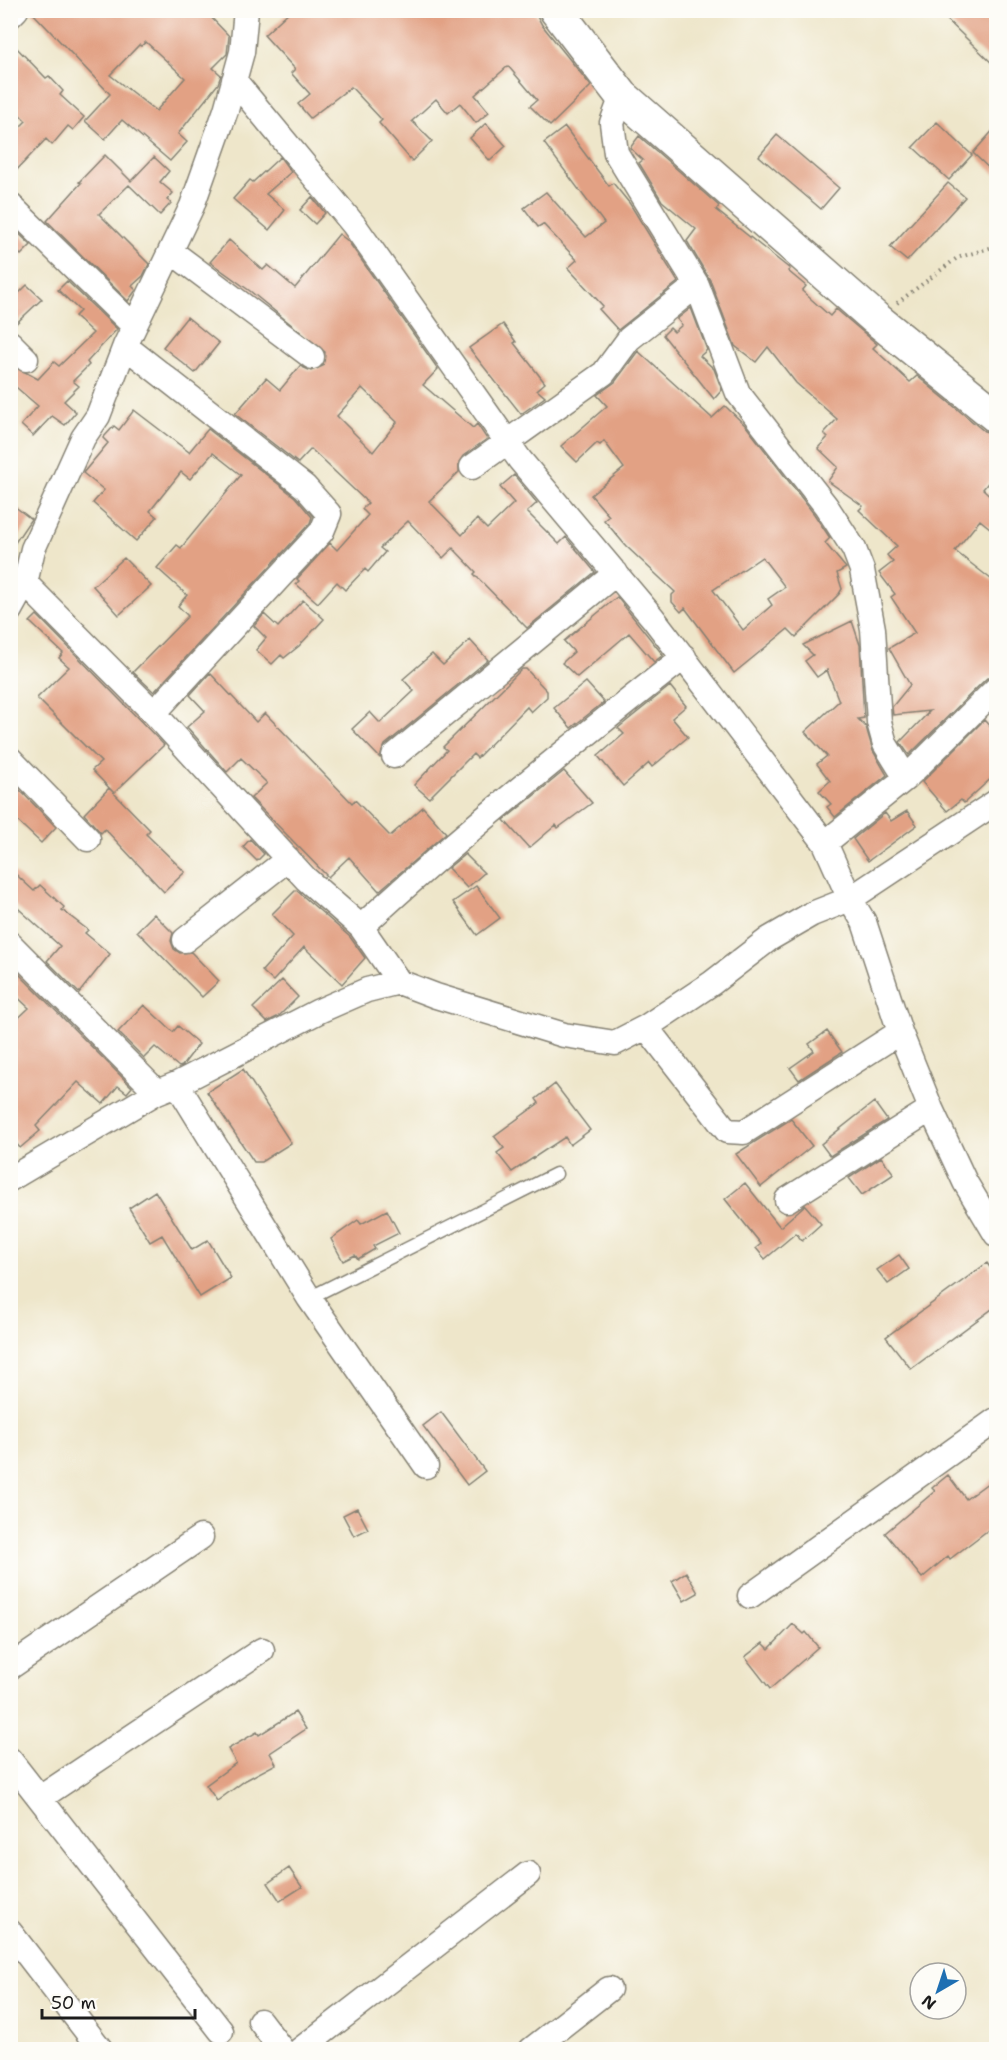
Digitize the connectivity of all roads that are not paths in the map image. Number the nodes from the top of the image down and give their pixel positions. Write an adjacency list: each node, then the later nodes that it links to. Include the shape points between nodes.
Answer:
1 (16, 10): 4 (street)
2 (246, 10): 5 (street, via 242,52)
3 (556, 10): 6 (main road)
4 (10, 16)
5 (234, 80): 8 (street, via 196,195); 13 (street, via 354,225)
6 (622, 96): 9 (street, via 612,123 616,153); 12 (main road, via 875,318)
7 (10, 205): 10 (street)
8 (172, 252): 10 (street); 11 (street)
9 (697, 285): 13 (street, via 629,339 604,373); 23 (street, via 738,393 826,506 854,549 873,629 879,723 885,744)
10 (130, 336): 16 (street, via 98,416 33,549); 20 (street, via 305,487 329,514 322,531)
11 (312, 357)
12 (996, 416)
13 (508, 443): 14 (street); 15 (street)
14 (472, 467)
15 (616, 573): 18 (street); 21 (street)
16 (25, 582): 17 (street); 20 (street)
17 (10, 610)
18 (684, 657): 26 (street); 29 (street, via 436,857)
19 (996, 689): 23 (street)
20 (153, 713): 27 (street)
21 (394, 756)
22 (10, 759): 25 (street)
23 (906, 778): 26 (street)
24 (996, 802): 28 (street)
25 (88, 839)
26 (825, 843): 28 (street)
27 (288, 859): 29 (street); 30 (street)
28 (850, 899): 33 (street, via 812,914 770,939); 34 (street, via 864,922)
29 (361, 927): 32 (street)
30 (185, 940)
31 (10, 944): 35 (street)
32 (399, 982): 33 (street, via 564,1035 598,1042 615,1043); 35 (street, via 368,990 319,1011)
33 (646, 1027): 34 (street, via 727,1131 744,1132)
34 (900, 1032): 36 (street)
35 (167, 1088): 38 (street); 41 (street)
36 (931, 1109): 39 (street); 40 (street, via 965,1182)
37 (556, 1174): 41 (lane)
38 (10, 1179)
39 (787, 1200)
40 (996, 1234)
41 (309, 1298): 43 (street)
42 (996, 1420): 45 (street)
43 (426, 1466)
44 (201, 1537): 47 (street)
45 (750, 1596)
46 (262, 1650): 49 (street)
47 (10, 1667)
48 (10, 1760): 49 (street)
49 (40, 1798): 54 (street)
50 (528, 1874): 57 (street)
51 (10, 1932): 55 (street)
52 (609, 1989): 58 (street)
53 (260, 2021): 56 (street)
54 (221, 2031)
55 (101, 2049)
56 (282, 2049)
57 (300, 2049)
58 (531, 2049)

